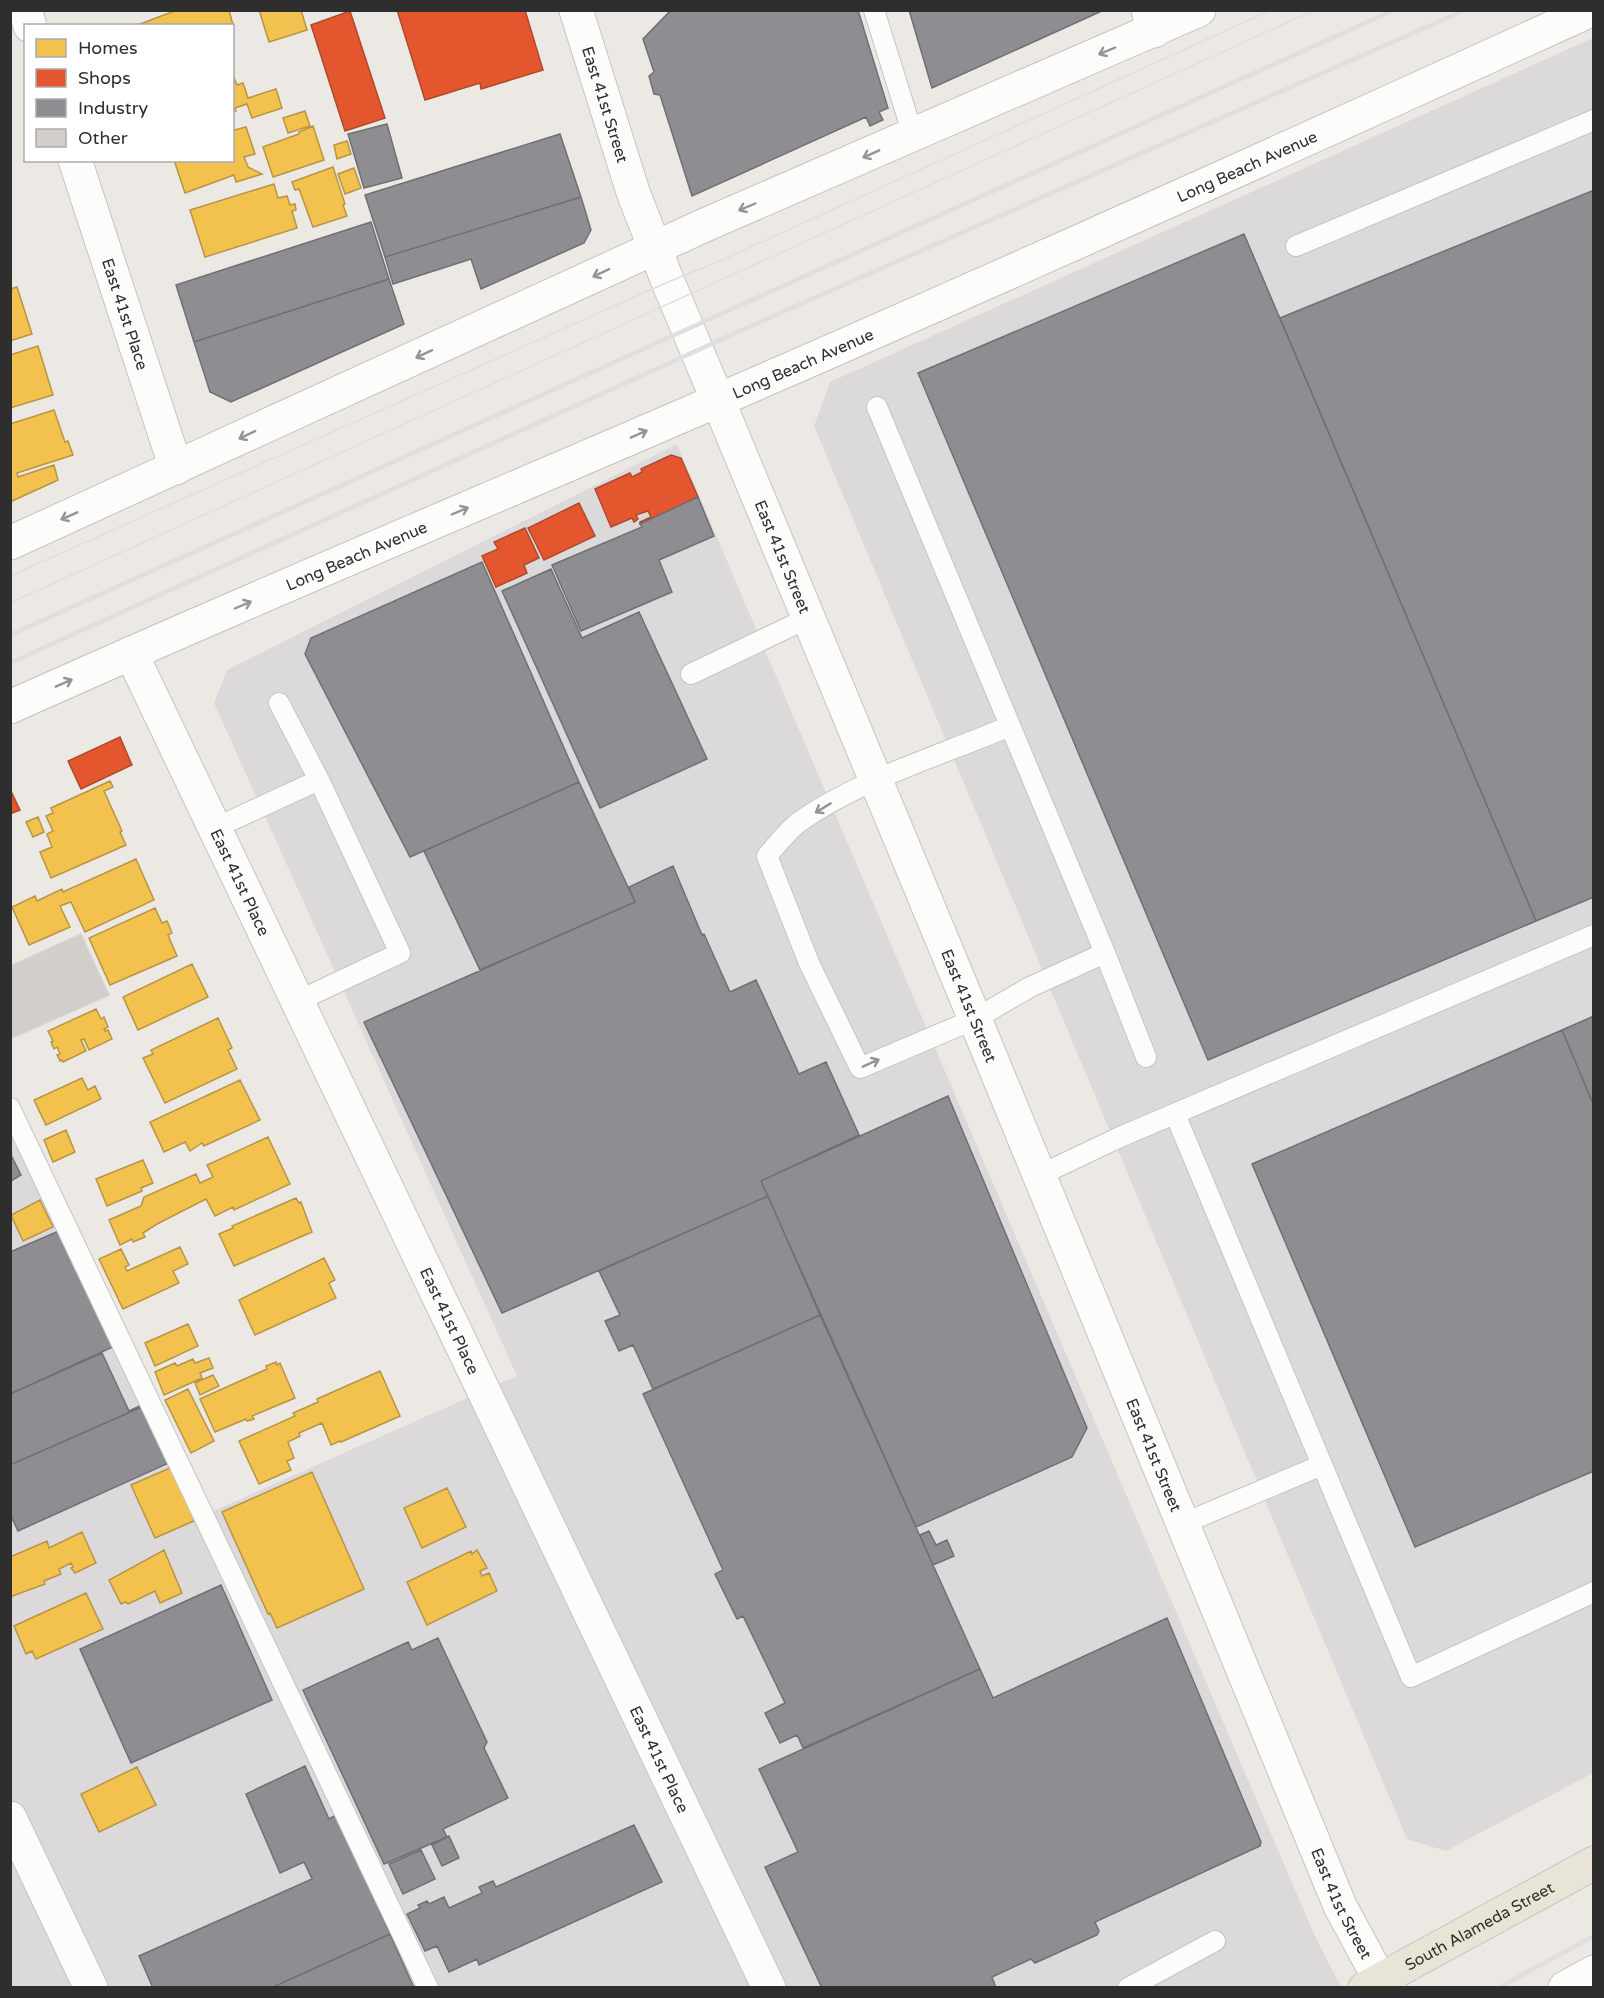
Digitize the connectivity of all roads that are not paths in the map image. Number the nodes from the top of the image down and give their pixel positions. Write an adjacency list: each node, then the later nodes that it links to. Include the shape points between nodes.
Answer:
1 (576, 10): 10 (street, East 41st Street)
2 (874, 10): 7 (lane)
3 (1199, 10): 5 (street)
4 (1591, 10): 11 (street, Long Beach Avenue, via 1204,187)
5 (1151, 21): 7 (street, one-way to 7)
6 (1593, 120): 9 (lane)
7 (914, 135): 10 (street, one-way to 10)
8 (76, 162): 13 (street, East 41st Place)
9 (1296, 246)
10 (655, 249): 11 (street, East 41st Street); 13 (street, one-way to 13)
11 (718, 400): 15 (street, East 41st Street); 16 (street, Long Beach Avenue, one-way to 11)
12 (877, 407): 20 (lane)
13 (176, 468): 14 (street, one-way to 14)
14 (10, 543)
15 (808, 618): 17 (lane); 22 (street, East 41st Street)
16 (131, 652): 19 (street, Long Beach Avenue, one-way to 16); 23 (street, East 41st Place)
17 (691, 674)
18 (279, 703): 21 (lane)
19 (10, 706)
20 (1010, 726): 22 (lane); 25 (lane)
21 (320, 780): 23 (lane); 26 (lane, via 400,953)
22 (875, 781): 27 (street, East 41st Street); 27 (lane, one-way to 27, via 798,823 767,856 809,963 860,1068)
23 (215, 828): 26 (street, East 41st Place)
24 (1593, 935): 30 (lane)
25 (1105, 953): 27 (lane, via 1030,987); 28 (lane)
26 (298, 1001): 42 (street, East 41st Place)
27 (975, 1019): 31 (street, East 41st Street)
28 (1146, 1057)
29 (10, 1108): 41 (lane)
30 (1175, 1113): 31 (lane); 32 (lane)
31 (1038, 1176): 33 (street, East 41st Street)
32 (1322, 1466): 33 (lane); 34 (lane, via 1411,1677)
33 (1182, 1524): 39 (street, East 41st Street, via 1340,1906)
34 (1593, 1592)
35 (13, 1830): 40 (street)
36 (1593, 1863): 39 (main road, South Alameda Street)
37 (1215, 1941): 43 (lane)
38 (1593, 1972): 44 (street)
39 (1378, 1985)
40 (91, 1988)
41 (428, 1988)
42 (769, 1988)
43 (1128, 1988)
44 (1565, 1988)

